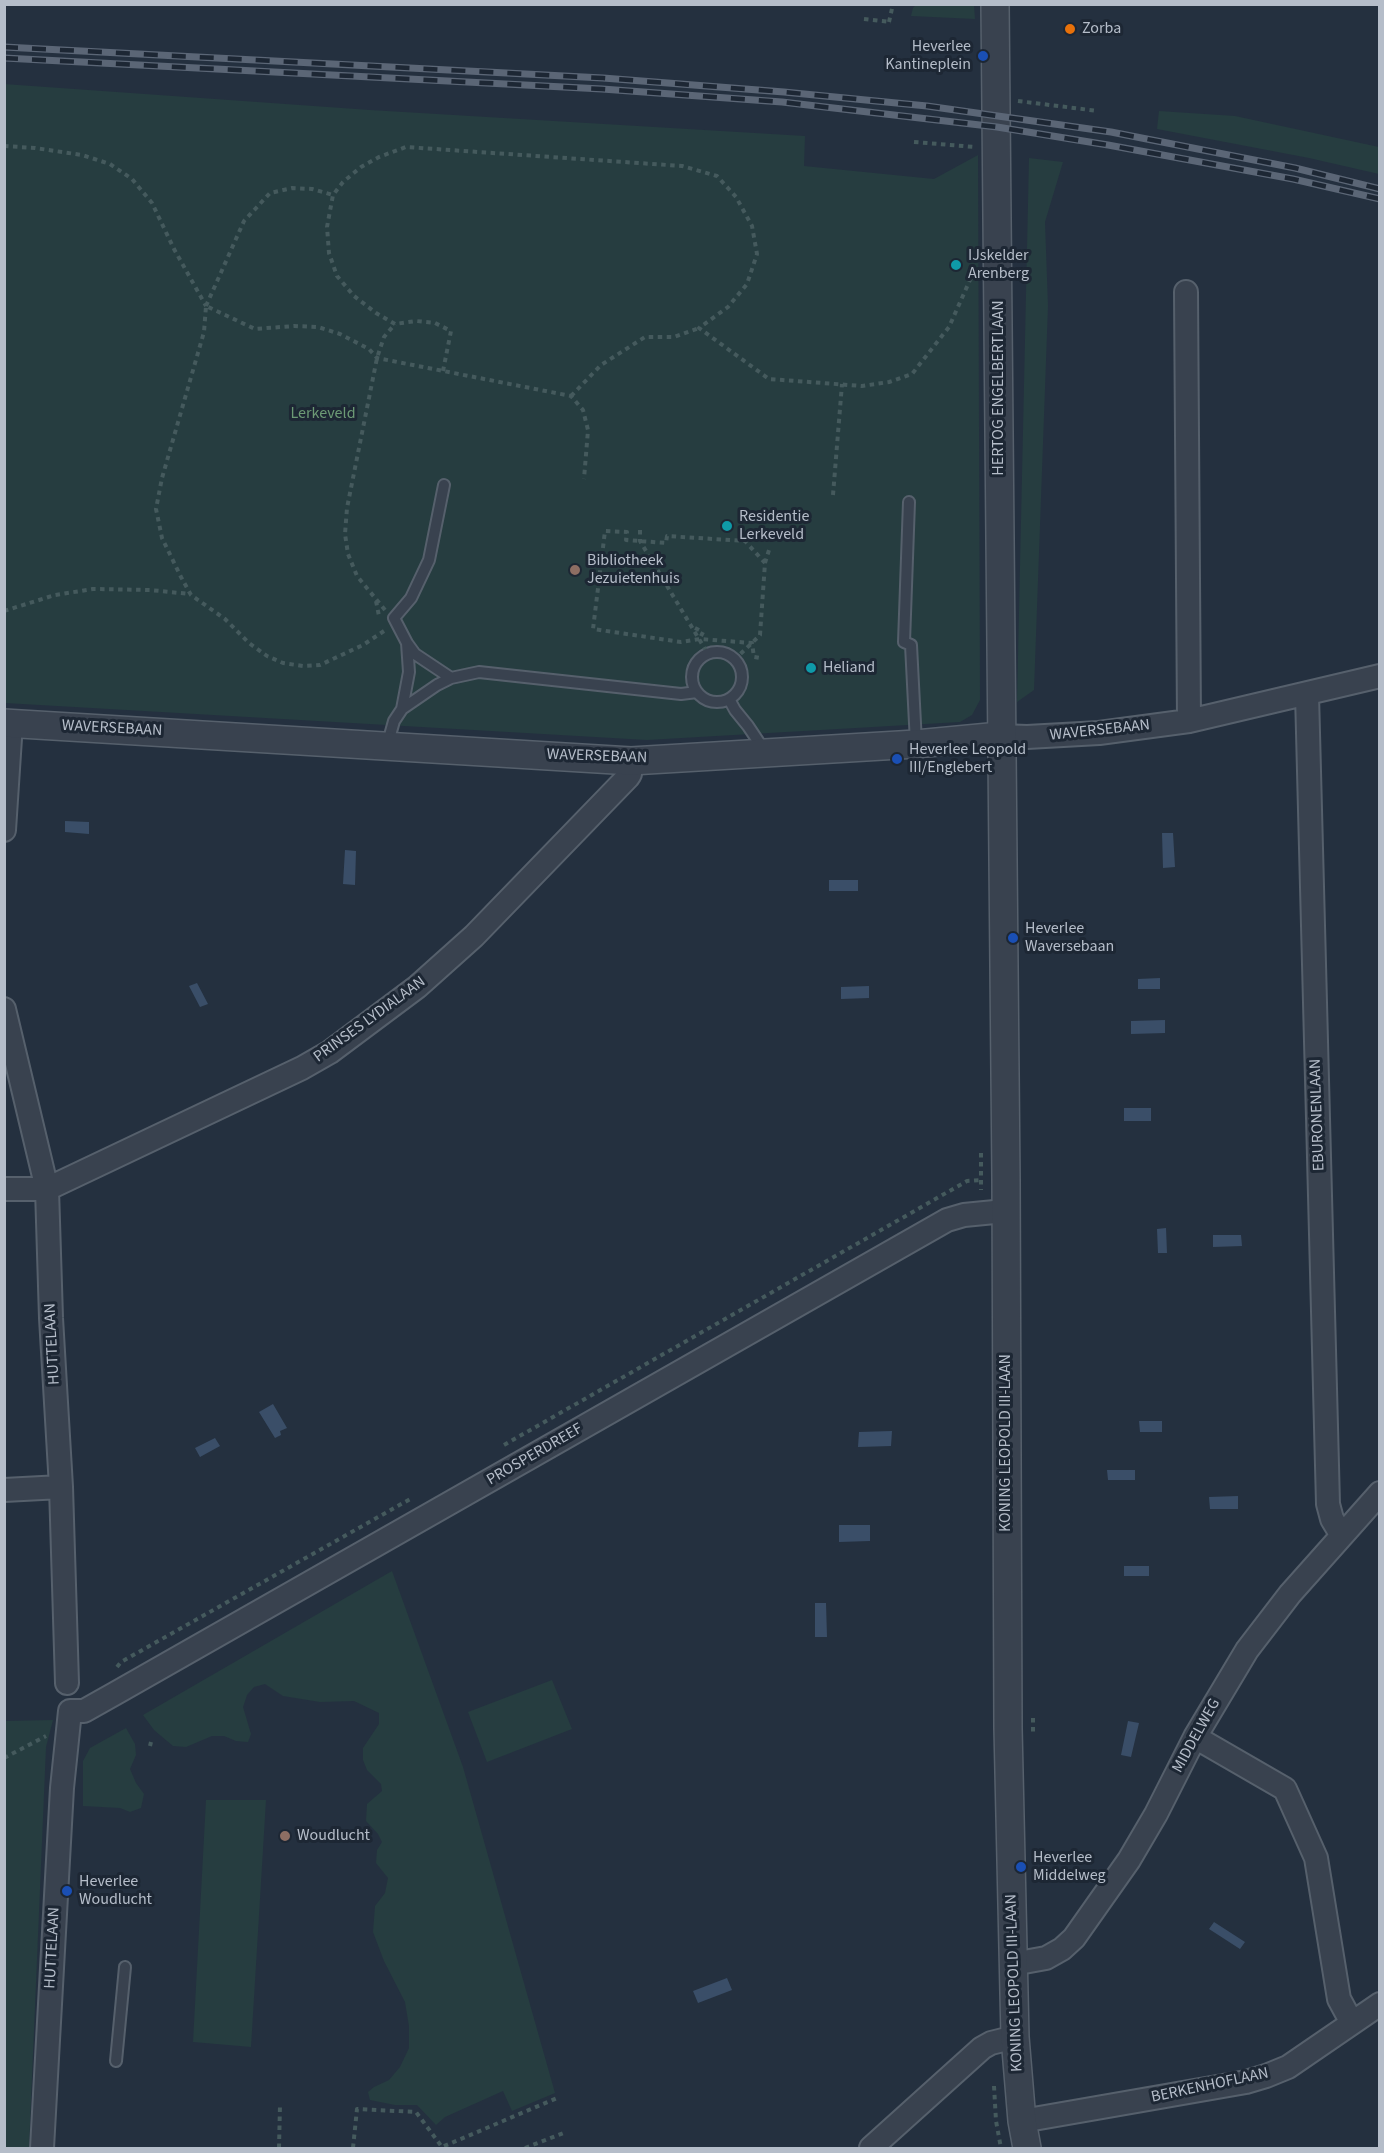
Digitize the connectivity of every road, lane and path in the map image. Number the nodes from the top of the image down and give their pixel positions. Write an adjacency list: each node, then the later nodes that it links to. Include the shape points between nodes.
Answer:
1 (894, 4): 3 (path, via 890,22)
2 (995, 4): 4 (street, HERTOG ENGELBERTLAAN)
3 (864, 19)
4 (996, 99): 5 (path); 8 (street, HERTOG ENGELBERTLAAN)
5 (1098, 111)
6 (914, 142): 8 (path)
7 (4, 146): 12 (path, via 82,155 110,164 132,179 152,203)
8 (997, 149): 44 (street, HERTOG ENGELBERTLAAN)
9 (333, 195): 12 (path, via 292,188 264,198 244,221); 13 (path, via 327,227 329,253 337,276 354,296); 14 (path, via 361,167 406,147 682,166 717,176 736,196 752,226 757,254 747,284 728,307)
10 (976, 266): 17 (path, via 949,327 912,374 862,386)
11 (1186, 292): 42 (street)
12 (206, 306): 15 (path, via 255,329 318,327 369,349); 27 (path, via 204,332 156,509 162,538)
13 (395, 324): 15 (path, via 384,337); 16 (path, via 435,323 451,331)
14 (699, 328): 17 (path, via 769,379); 18 (path, via 674,337 645,337 601,365)
15 (376, 358): 16 (path); 29 (path, via 345,534 357,576)
16 (443, 371): 18 (path)
17 (842, 384): 21 (path)
18 (571, 396): 19 (path, via 583,410 588,430)
19 (584, 479)
20 (444, 485): 29 (lane, via 429,560 411,598)
21 (833, 495)
22 (909, 502): 45 (lane, via 904,642 910,645)
23 (640, 530): 24 (path)
24 (640, 541): 26 (path, via 666,543 667,536 745,541); 30 (path); 30 (path, via 626,540 627,532 605,531 593,629 681,642)
25 (769, 550): 26 (path)
26 (765, 563): 32 (path, via 760,635)
27 (191, 595): 28 (path, via 93,589 56,595); 29 (path, via 267,656 303,666 320,665 363,645 386,630)
28 (4, 611)
29 (394, 618): 31 (lane)
30 (700, 639): 32 (path); 33 (path)
31 (407, 643): 37 (lane, via 415,654); 41 (lane, via 409,672)
32 (752, 643): 34 (path, via 754,657); 35 (path)
33 (708, 654): 35 (lane, via 721,653); 38 (lane, via 694,667 693,684)
34 (760, 658)
35 (734, 660): 40 (lane, via 741,681)
36 (1380, 676): 39 (street, WAVERSEBAAN)
37 (451, 678): 38 (lane, via 479,672 681,694); 41 (lane)
38 (697, 692): 40 (lane, via 715,702)
39 (1307, 694): 42 (street, WAVERSEBAAN); 57 (street, EBURONENLAAN, via 1328,1504)
40 (729, 699): 47 (lane)
41 (402, 709): 46 (lane)
42 (1189, 721): 44 (street, WAVERSEBAAN, via 1099,733)
43 (8, 723): 46 (street, WAVERSEBAAN); 49 (street)
44 (1000, 736): 45 (street, WAVERSEBAAN); 53 (street, KONING LEOPOLD III-LAAN)
45 (916, 744): 47 (street, WAVERSEBAAN)
46 (387, 746): 48 (street, WAVERSEBAAN)
47 (766, 752): 48 (street, WAVERSEBAAN)
48 (631, 761): 52 (street, PRINSES LYDIALAAN, via 628,777 474,936 417,987 330,1052)
49 (4, 830)
50 (4, 1009): 52 (street, HUTTELAAN)
51 (4, 1189): 52 (street, PRINSES LYDIALAAN)
52 (47, 1189): 54 (street, HUTTELAAN)
53 (1005, 1211): 59 (street, PROSPERDREEF, via 948,1220 117,1693 84,1711); 63 (street, KONING LEOPOLD III-LAAN)
54 (61, 1487): 55 (street); 58 (street, HUTTELAAN)
55 (4, 1490)
56 (1380, 1493): 57 (street, MIDDELWEG)
57 (1341, 1534): 61 (street, MIDDELWEG, via 1247,1650)
58 (67, 1683)
59 (70, 1711): 60 (street, HUTTELAAN)
60 (67, 1734): 62 (path, via 54,1733); 73 (street, HUTTELAAN)
61 (1195, 1737): 63 (street, MIDDELWEG, via 1129,1860 1074,1938 1046,1958); 66 (street, via 1284,1789 1316,1858 1339,1999)
62 (4, 1758)
63 (1013, 1964): 67 (street, KONING LEOPOLD III-LAAN)
64 (125, 1967): 68 (lane)
65 (1380, 2004): 66 (street, BERKENHOFLAAN)
66 (1352, 2023): 71 (street, BERKENHOFLAAN, via 1288,2067 1266,2076)
67 (1015, 2037): 71 (street, KONING LEOPOLD III-LAAN); 77 (street, via 982,2048)
68 (116, 2061)
69 (558, 2098): 75 (path, via 442,2147 416,2112 357,2109)
70 (280, 2105): 74 (path)
71 (1022, 2121): 78 (street, KONING LEOPOLD III-LAAN)
72 (566, 2132): 76 (path)
73 (42, 2148)
74 (279, 2148)
75 (354, 2148)
76 (525, 2148)
77 (871, 2148)
78 (1027, 2148)

